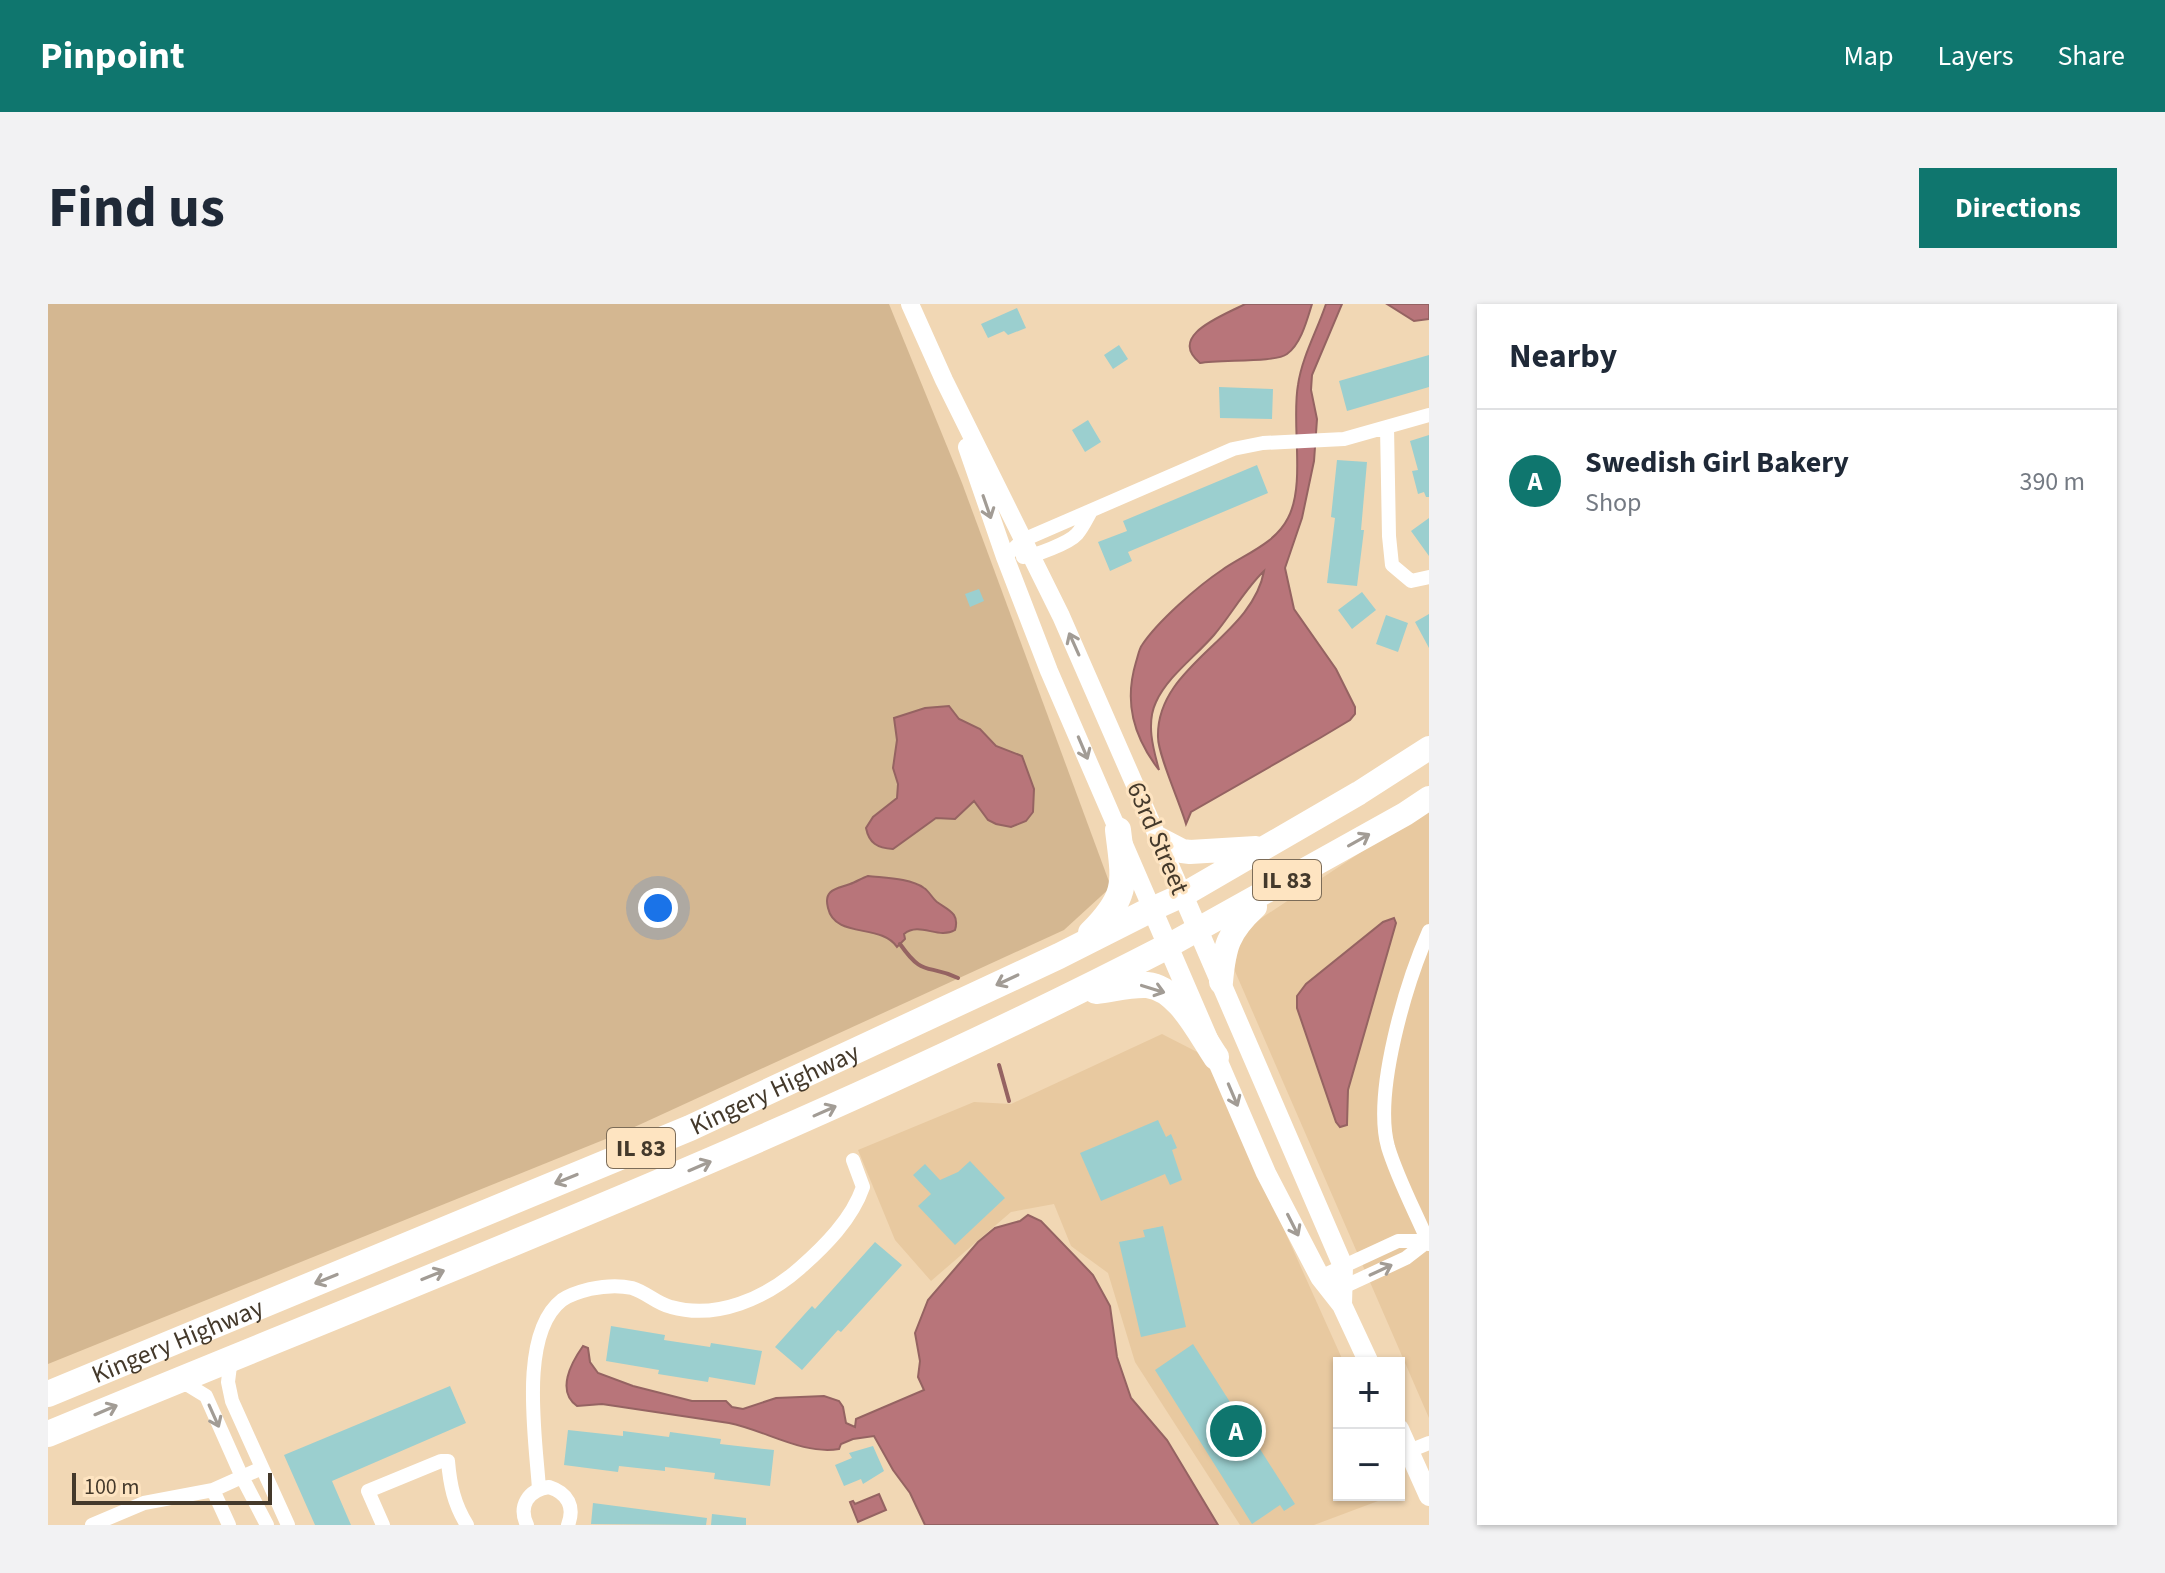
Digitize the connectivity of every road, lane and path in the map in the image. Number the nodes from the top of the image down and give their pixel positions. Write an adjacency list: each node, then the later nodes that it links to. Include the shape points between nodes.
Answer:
1 (912, 305): 2 (street, 63rd Street)
2 (944, 380): 5 (street, 63rd Street); 6 (street, 63rd Street, one-way to 6)
3 (1429, 415): 4 (street)
4 (1387, 427): 5 (street, via 1344,439 1233,449 1092,510 1072,538); 7 (street, via 1392,565 1411,581)
5 (1028, 548): 6 (street); 11 (street, 63rd Street, one-way to 5)
6 (1005, 557): 10 (street, 63rd Street, one-way to 10)
7 (1429, 577)
8 (1429, 748): 12 (highway, Kingery Highway / IL 83)
9 (1429, 798): 13 (highway, Kingery Highway / IL 83, one-way to 9)
10 (1118, 830): 15 (street, 63rd Street); 18 (highway, via 1121,895)
11 (1159, 839): 12 (highway, via 1190,852); 14 (street, 63rd Street)
12 (1266, 846): 14 (highway, Kingery Highway / IL 83)
13 (1278, 886): 16 (highway, Kingery Highway / IL 83); 20 (highway, via 1230,935)
14 (1183, 895): 15 (highway, Kingery Highway / IL 83); 16 (main road, 63rd Street)
15 (1152, 909): 18 (highway, Kingery Highway / IL 83); 19 (main road, 63rd Street)
16 (1198, 931): 19 (highway, Kingery Highway / IL 83); 20 (main road, 63rd Street)
17 (1429, 931): 24 (street, via 1405,994 1384,1097 1389,1149)
18 (1077, 946): 29 (highway, Kingery Highway / IL 83, one-way to 29, via 690,1128)
19 (1168, 946): 21 (highway, Kingery Highway / IL 83); 22 (main road, 63rd Street)
20 (1221, 982): 25 (main road, 63rd Street, via 1302,1177)
21 (1077, 993): 22 (highway, one-way to 22, via 1150,985 1162,989); 27 (highway, Kingery Highway / IL 83, one-way to 21, via 702,1166)
22 (1216, 1057): 25 (main road, 63rd Street, one-way to 25, via 1266,1173)
23 (853, 1160): 36 (street, via 863,1187 838,1230 784,1282 755,1298 696,1312 609,1286 562,1300 546,1320 537,1344 533,1385)
24 (1428, 1243): 25 (street, one-way to 24, via 1406,1258); 25 (street, via 1398,1241)
25 (1336, 1285): 26 (main road, 63rd Street)
26 (1366, 1357)
27 (231, 1358): 28 (highway, Kingery Highway / IL 83); 34 (street, via 232,1401)
28 (163, 1386): 30 (highway, Kingery Highway / IL 83, one-way to 28); 35 (street, one-way to 35, via 188,1385 206,1396)
29 (48, 1394)
30 (48, 1434)
31 (1405, 1442): 33 (main road)
32 (1429, 1443): 33 (street)
33 (1409, 1451): 38 (main road)
34 (262, 1468): 35 (street); 42 (street)
35 (242, 1477): 37 (street); 41 (street)
36 (539, 1489): 45 (street, via 525,1501); 46 (street, via 549,1487 566,1496 572,1514)
37 (213, 1490): 39 (street, via 144,1503); 40 (street)
38 (1429, 1496)
39 (92, 1525)
40 (229, 1525)
41 (267, 1525)
42 (288, 1525)
43 (383, 1525): 44 (street, via 368,1491 448,1461 449,1485)
44 (467, 1525)
45 (527, 1525)
46 (568, 1525)

